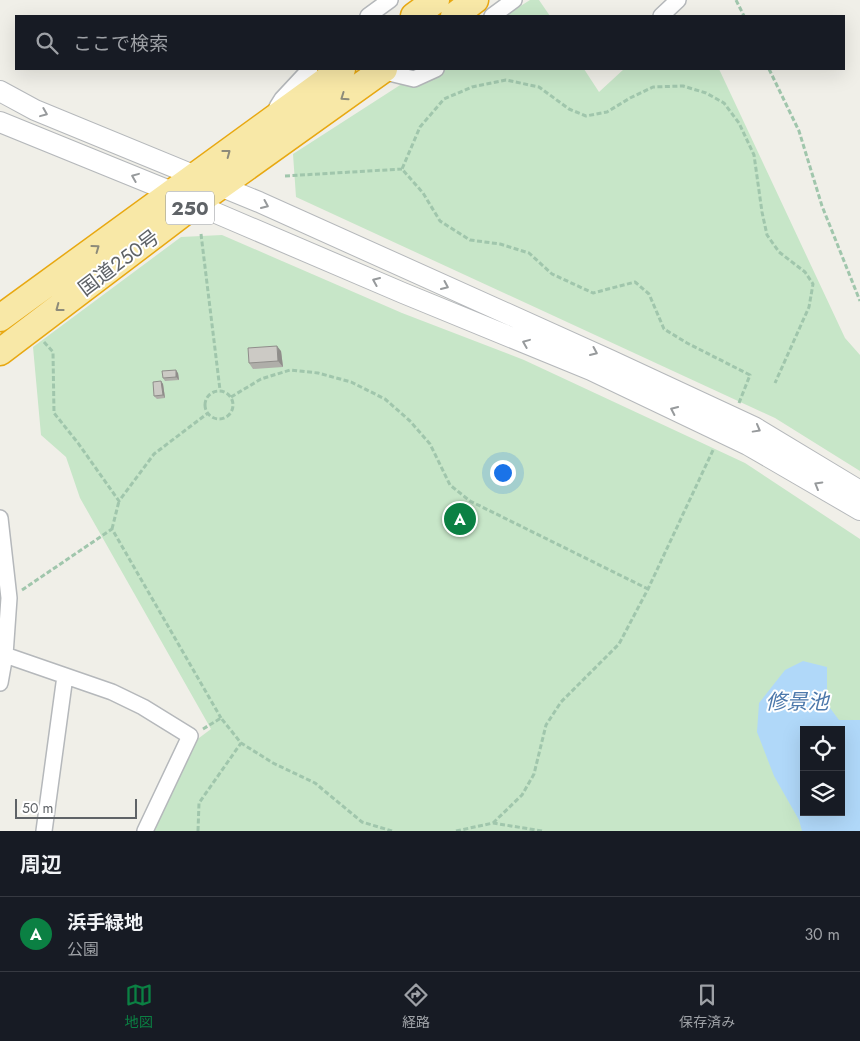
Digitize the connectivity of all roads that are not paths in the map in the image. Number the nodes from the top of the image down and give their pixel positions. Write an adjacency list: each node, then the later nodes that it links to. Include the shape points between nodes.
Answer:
1 (390, 0): 6 (street)
2 (436, 0): 7 (highway)
3 (475, 0): 8 (highway)
4 (514, 0): 9 (street)
5 (678, 0): 10 (street)
6 (369, 15)
7 (415, 15)
8 (455, 15)
9 (493, 15)
10 (662, 15)
11 (309, 70): 17 (street, via 282,99)
12 (341, 70): 17 (highway, 国道250号 / 250)
13 (383, 70): 14 (street, via 414,79); 19 (highway, 国道250号 / 250, one-way to 19)
14 (434, 70)
15 (0, 91): 18 (street, one-way to 18, via 35,110)
16 (0, 122): 20 (street, one-way to 16)
17 (269, 122): 18 (highway, 国道250号 / 250, one-way to 17)
18 (196, 176): 19 (street); 20 (highway, 国道250号 / 250)
19 (220, 186): 21 (highway, 国道250号 / 250); 24 (street, one-way to 24, via 601,356)
20 (172, 192): 21 (street); 22 (highway, 国道250号 / 250, one-way to 20)
21 (195, 204): 23 (highway, 国道250号 / 250, one-way to 23); 24 (street, one-way to 21, via 412,297)
22 (0, 318)
23 (0, 352)
24 (729, 425): 25 (street, one-way to 25, via 754,427); 26 (street, one-way to 24, via 748,445)
25 (860, 490)
26 (860, 510)
27 (0, 518): 28 (street, via 9,598)
28 (4, 655): 29 (street); 30 (street)
29 (65, 676): 31 (street); 32 (street, via 112,692 190,736)
30 (0, 683)
31 (44, 831)
32 (145, 831)

